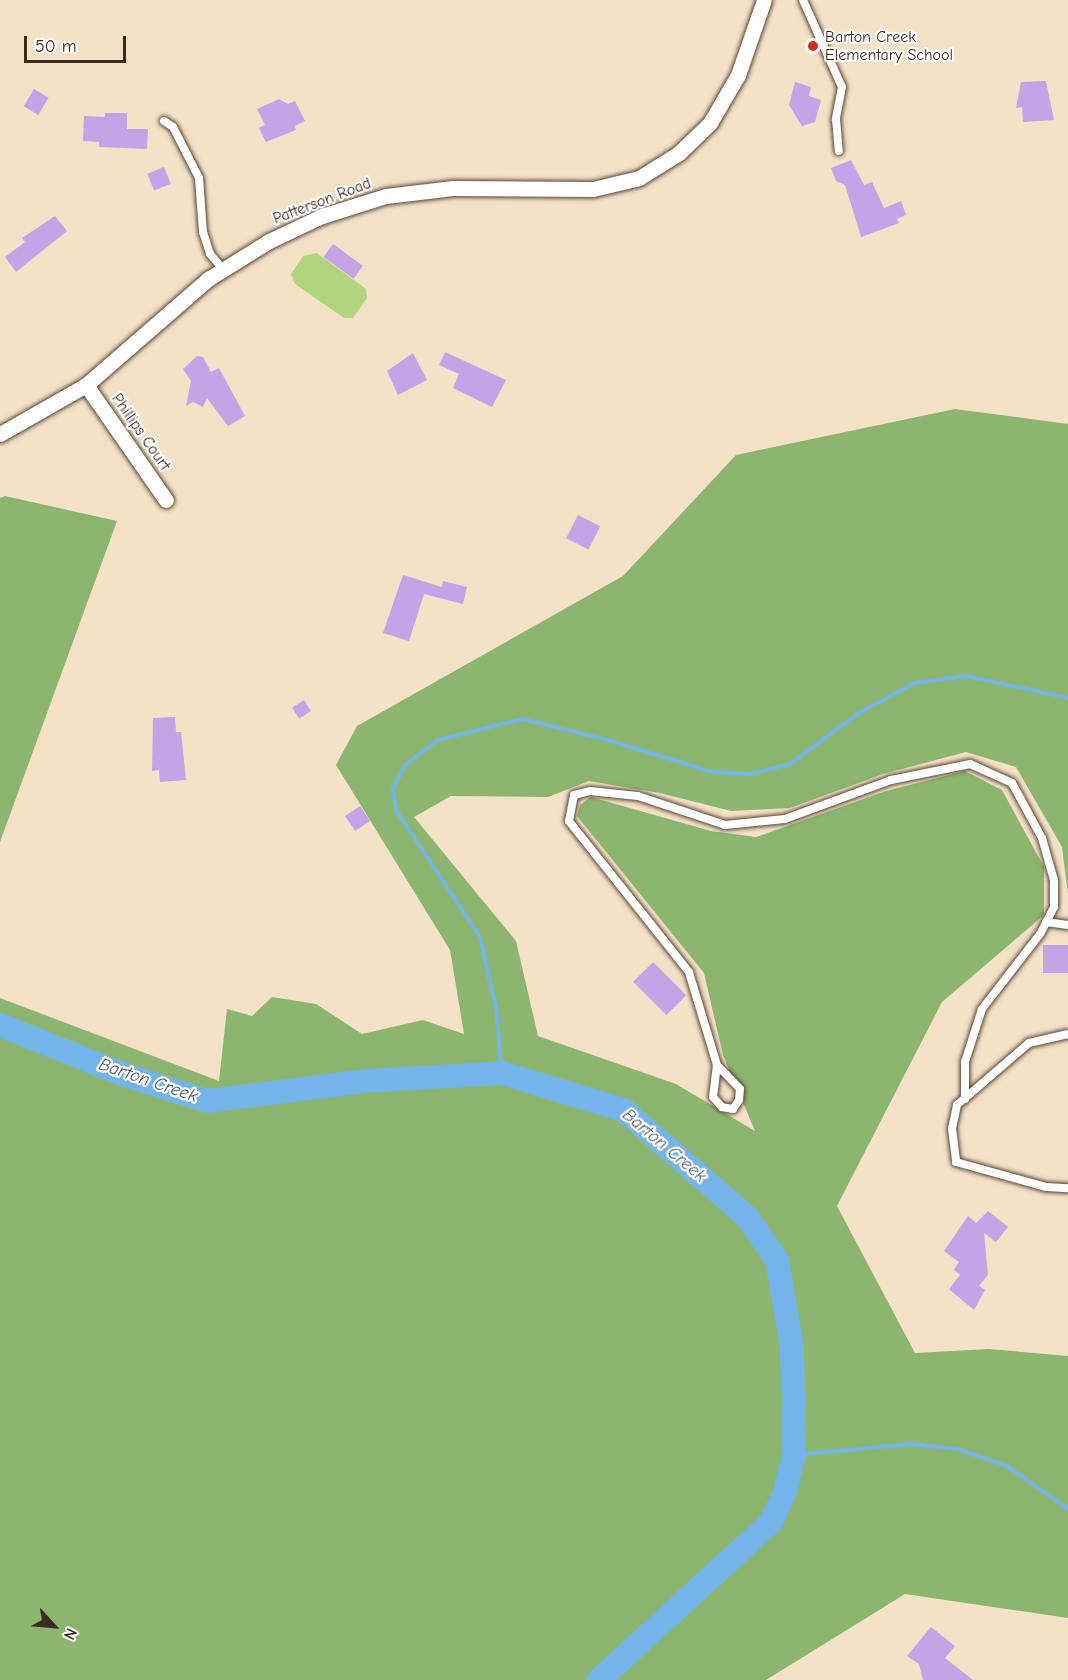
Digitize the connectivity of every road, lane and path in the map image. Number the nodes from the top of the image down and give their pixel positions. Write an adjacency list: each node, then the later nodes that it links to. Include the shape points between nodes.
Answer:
1 (764, 0): 5 (street, Patterson Road, via 738,75 710,123 680,153 639,178 593,189 453,188 380,196 290,231)
2 (802, 0): 4 (lane, via 842,87 836,119)
3 (164, 121): 5 (lane, via 173,127 199,178 203,232 210,254)
4 (839, 151)
5 (223, 269): 6 (street, Patterson Road)
6 (86, 385): 7 (street, Patterson Road); 8 (street, Phillips Court)
7 (0, 434)
8 (166, 500)
9 (1046, 922): 10 (lane); 12 (lane, via 1054,907 1054,880 1042,838 1012,783 970,764 891,780 785,819 725,825 638,796 581,791 574,795 569,821 689,972); 13 (lane, via 982,1009 965,1062)
10 (1068, 925)
11 (1068, 1034): 13 (lane, via 1029,1043)
12 (717, 1065): 12 (lane, via 713,1097 723,1107 733,1108 741,1089)
13 (964, 1099): 14 (lane, via 957,1105 952,1128 956,1162 1046,1186)
14 (1068, 1188)

